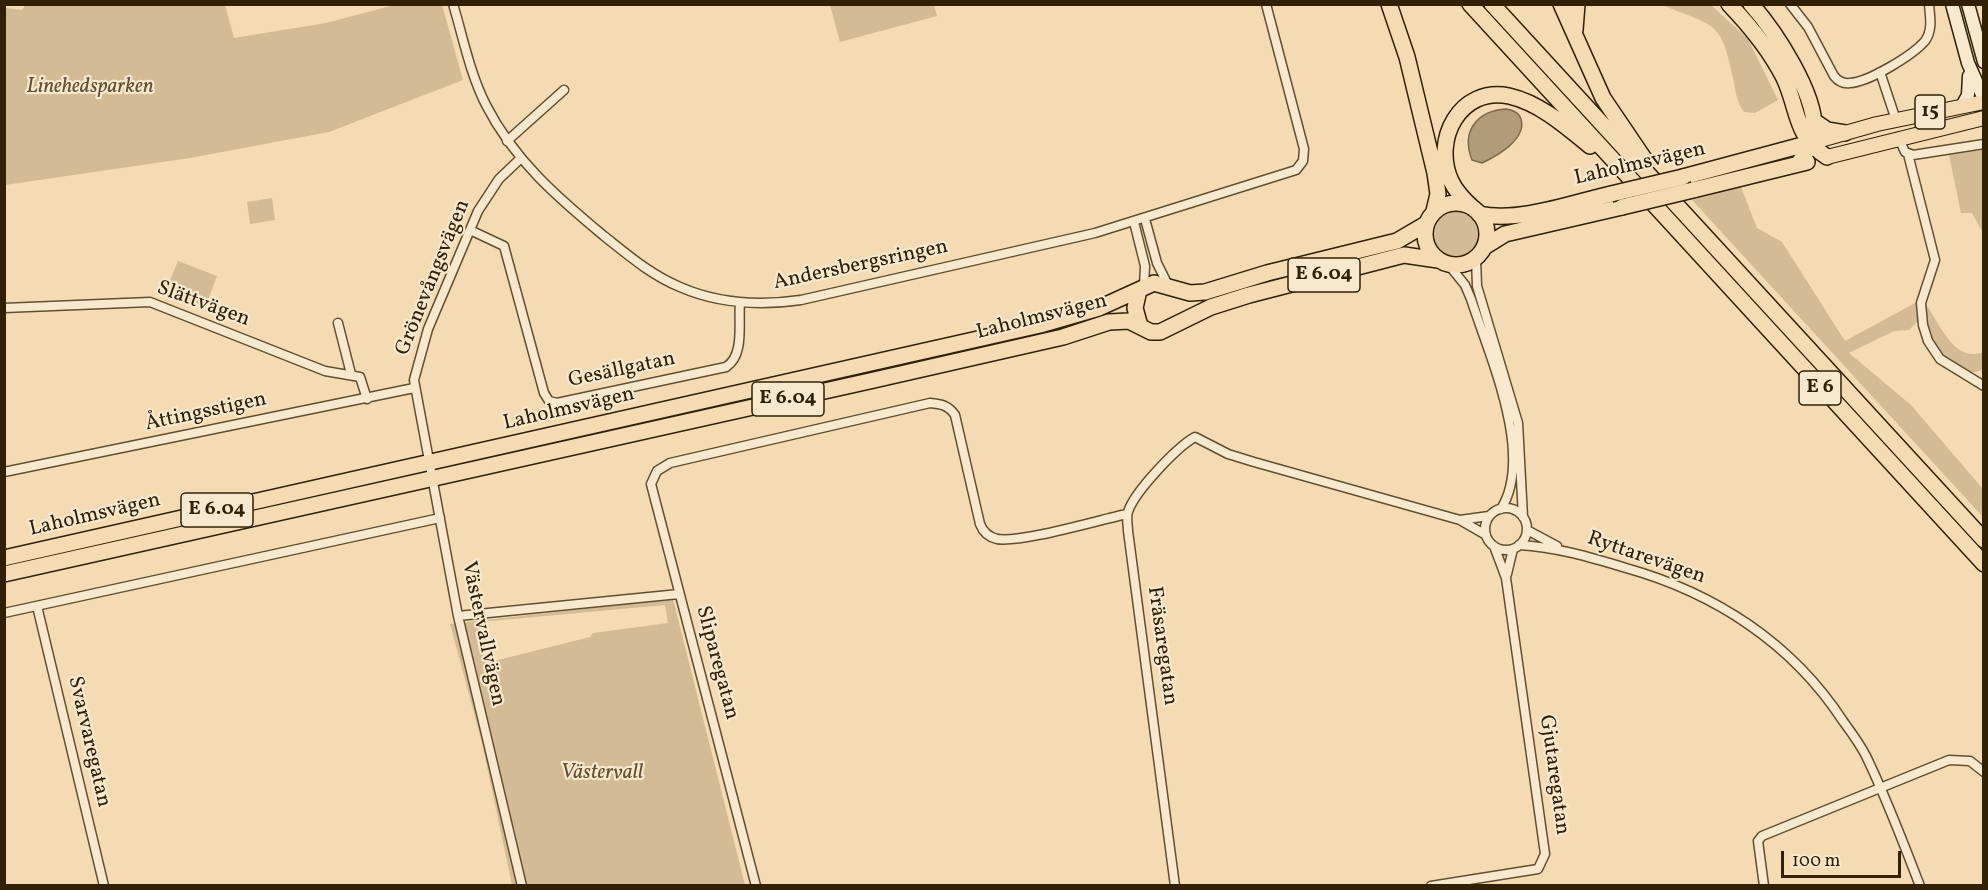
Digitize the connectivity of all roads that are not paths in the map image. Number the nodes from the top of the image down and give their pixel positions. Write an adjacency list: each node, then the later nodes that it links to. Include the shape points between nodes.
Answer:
1 (453, 4): 26 (street, Andersbergsringen, via 485,103)
2 (1266, 4): 38 (street, Andersbergsringen, via 1304,149 1302,165)
3 (1389, 4): 37 (highway, via 1407,57 1438,186)
4 (1470, 4): 35 (highway, E 6)
5 (1492, 4): 43 (highway, E 6)
6 (1561, 4): 14 (highway)
7 (1577, 4): 14 (highway)
8 (1729, 4): 23 (highway, via 1770,53)
9 (1751, 4): 23 (highway, via 1794,67)
10 (1790, 4): 17 (street, via 1839,81 1853,83)
11 (1929, 4): 17 (street, via 1931,27 1925,40)
12 (1952, 4): 16 (street)
13 (1968, 4): 15 (street)
14 (1575, 36): 43 (highway, via 1603,98 1628,138 1722,248)
15 (1983, 62)
16 (1968, 63): 19 (street); 20 (street, via 1969,89)
17 (1880, 72): 21 (street)
18 (564, 90): 26 (street)
19 (1983, 102): 20 (main road, Laholmsvägen / 15); 24 (main road, Laholmsvägen / 15)
20 (1962, 106): 25 (main road, Laholmsvägen / 15)
21 (1894, 114)
22 (1983, 118): 24 (main road, Laholmsvägen / 15)
23 (1806, 122): 25 (highway); 27 (highway); 30 (highway)
24 (1963, 124): 32 (main road, Laholmsvägen / 15)
25 (1845, 133): 27 (main road, Laholmsvägen / 15)
26 (507, 141): 33 (street, Andersbergsringen)
27 (1810, 143): 30 (highway, Laholmsvägen); 32 (highway); 34 (highway)
28 (1901, 143): 31 (street)
29 (1983, 144): 31 (street)
30 (1786, 150): 36 (highway, Laholmsvägen, bridge, via 1510,216 1496,217)
31 (1908, 154): 51 (street, via 1935,260 1921,303 1925,333 1940,360)
32 (1827, 157): 34 (highway, Laholmsvägen)
33 (520, 159): 40 (street, Grönevångsvägen, via 490,191); 46 (street, Andersbergsringen, via 558,198 651,272 689,291)
34 (1798, 164): 41 (highway, Laholmsvägen, bridge, via 1505,234)
35 (1630, 179): 36 (highway, via 1546,113 1508,96 1487,96 1455,116 1444,148 1450,180); 70 (highway, E 6)
36 (1477, 211): 37 (highway, Laholmsvägen, via 1456,203 1442,206); 41 (highway, via 1487,230)
37 (1430, 218): 42 (highway, via 1426,244); 44 (highway, Laholmsvägen / E 6.04, via 1397,241 1205,292 1190,293)
38 (1145, 219): 39 (street, Andersbergsringen); 44 (street, via 1156,263)
39 (1134, 222): 45 (street, via 1145,266); 46 (street, Andersbergsringen, via 801,300)
40 (470, 230): 46 (street, Gesällgatan, via 504,246 544,393 557,403 726,367 738,351); 52 (street, Grönevångsvägen, via 420,352)
41 (1480, 253): 42 (highway, Laholmsvägen, via 1463,264); 60 (street, via 1477,286 1518,423)
42 (1443, 262): 49 (highway, Laholmsvägen / E 6.04, via 1404,255 1211,307 1160,332); 57 (street, via 1465,285 1471,299 1509,422 1511,480)
43 (1727, 263): 65 (highway, E 6)
44 (1169, 286): 45 (highway, Laholmsvägen / E 6.04, via 1158,283)
45 (1142, 288): 49 (highway, Laholmsvägen, via 1135,308); 54 (highway, Laholmsvägen / E 6.04, via 1099,308 1040,326)
46 (740, 303)
47 (4, 308): 50 (street, Slättvägen, via 150,302 325,371)
48 (338, 323): 50 (street)
49 (1140, 326): 56 (highway, Laholmsvägen / E 6.04, via 1123,320 1109,322 1063,337)
50 (351, 374): 53 (street, via 360,377)
51 (1983, 386)
52 (414, 388): 53 (street, Åttingsstigen); 54 (street, Västervallvägen)
53 (367, 399): 55 (street, Åttingsstigen)
54 (430, 461): 56 (street, Västervallvägen); 69 (highway, Laholmsvägen / E 6.04)
55 (4, 472)
56 (433, 478): 61 (street, Västervallvägen); 71 (highway, Laholmsvägen / E 6.04)
57 (1501, 509): 59 (street); 60 (street, via 1513,510)
58 (1127, 514): 62 (street, via 1143,488 1183,444 1195,437 1237,456); 73 (street, via 1044,533 999,539 987,534 980,525 955,415 944,405 930,403 670,463 657,471 651,484); 82 (street, Fräsaregatan)
59 (1489, 516): 62 (street); 64 (street)
60 (1523, 517): 63 (street)
61 (440, 518): 74 (street); 76 (street, Västervallvägen)
62 (1460, 520): 64 (street)
63 (1527, 530): 67 (street); 68 (street, Ryttarevägen)
64 (1486, 535): 66 (street)
65 (1983, 540)
66 (1494, 546): 67 (street, Ryttarevägen); 72 (street, Gjutaregatan)
67 (1516, 547): 68 (street, Ryttarevägen); 72 (street, Gjutaregatan)
68 (1566, 550): 78 (street, Ryttarevägen, via 1685,588 1766,637 1829,698 1865,754)
69 (4, 558)
70 (1983, 564)
71 (4, 574)
72 (1506, 578): 83 (street, Gjutaregatan, via 1545,854 1538,869)
73 (679, 594): 76 (street, Sliparegatan); 81 (street, Sliparegatan)
74 (37, 606): 75 (street); 79 (street, Svarvaregatan)
75 (4, 613)
76 (458, 616): 80 (street, Västervallvägen)
77 (1983, 772): 78 (street, via 1970,762 1949,760)
78 (1879, 787): 84 (street, via 1762,836 1758,841); 85 (street, Ryttarevägen)
79 (104, 885)
80 (522, 885)
81 (756, 885)
82 (1175, 885)
83 (1431, 885)
84 (1764, 885)
85 (1920, 885)

